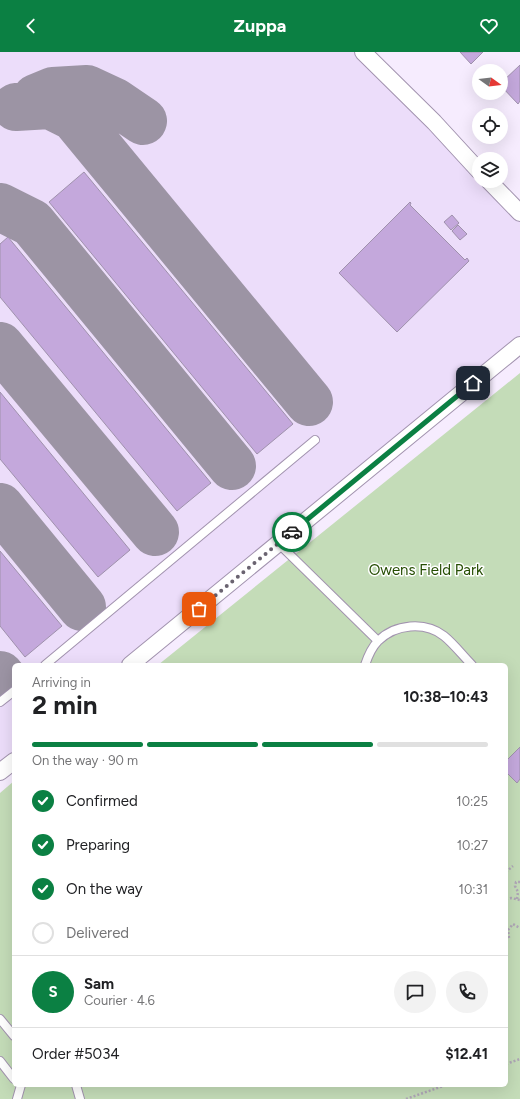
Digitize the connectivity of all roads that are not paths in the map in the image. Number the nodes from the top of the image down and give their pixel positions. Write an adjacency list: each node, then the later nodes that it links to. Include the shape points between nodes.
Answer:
1 (363, 52): 2 (street)
2 (472, 163)
3 (496, 188): 4 (street)
4 (520, 213)
5 (520, 345): 7 (street)
6 (315, 440): 9 (lane)
7 (278, 543): 8 (lane); 10 (street)
8 (378, 641): 11 (lane); 12 (lane, via 400,628 428,628 443,636)
9 (47, 663)
10 (132, 663)
11 (366, 663)
12 (470, 663)
13 (12, 692): 14 (lane)
14 (0, 702)
15 (12, 763): 16 (street)
16 (0, 772)
17 (0, 1019): 18 (lane)
18 (12, 1034)
19 (0, 1062): 20 (lane)
20 (12, 1077)
21 (20, 1087): 23 (lane)
22 (77, 1087): 24 (lane)
23 (17, 1099)
24 (80, 1099)

